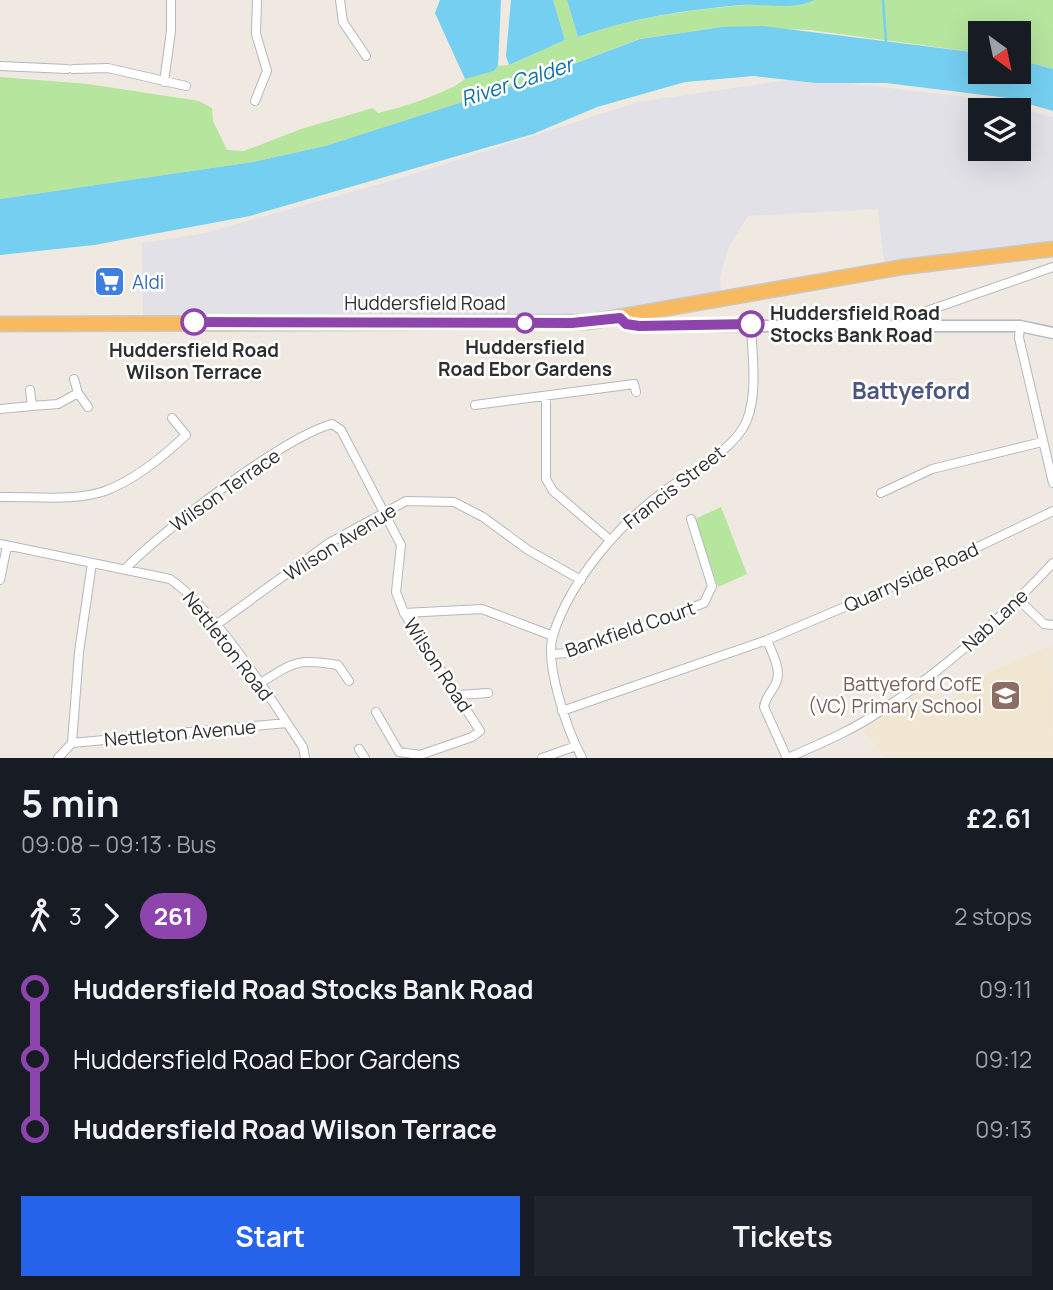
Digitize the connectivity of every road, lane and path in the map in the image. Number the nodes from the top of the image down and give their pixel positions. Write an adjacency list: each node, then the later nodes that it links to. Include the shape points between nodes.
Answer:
1 (171, 0): 6 (street)
2 (257, 0): 8 (street, via 256,34 267,72)
3 (341, 0): 4 (street, via 343,22)
4 (366, 56)
5 (0, 65): 6 (street, via 108,68)
6 (164, 82): 7 (street)
7 (186, 86)
8 (256, 101)
9 (1053, 248): 11 (highway, Huddersfield Road, via 915,265)
10 (1053, 267): 14 (street, via 924,312 911,319)
11 (620, 318): 12 (highway, Huddersfield Road, via 558,323); 13 (street, via 639,326)
12 (0, 324)
13 (751, 324): 14 (street); 35 (street, Francis Street, via 753,383 747,421 722,452 667,489)
14 (910, 325): 15 (street)
15 (1020, 326): 16 (street); 28 (street)
16 (1053, 333)
17 (74, 379): 20 (street)
18 (30, 390): 23 (street)
19 (636, 392): 21 (street, via 634,384)
20 (78, 393): 23 (street, via 58,404); 24 (street)
21 (546, 396): 22 (street); 35 (street, via 546,479 553,491)
22 (475, 405)
23 (32, 406): 25 (street)
24 (88, 407)
25 (0, 409)
26 (172, 418): 31 (street, via 187,435 141,471 105,491)
27 (332, 424): 32 (street, Wilson Road, via 341,430); 39 (street, Wilson Terrace, via 314,429 253,469 147,547)
28 (1042, 442): 29 (street); 30 (street, via 932,469)
29 (1053, 483)
30 (881, 493)
31 (0, 497)
32 (383, 512): 41 (street, Wilson Avenue, via 406,501 454,502); 43 (street, Wilson Road, via 401,545 396,592); 44 (street, Wilson Avenue)
33 (1053, 512): 47 (street, Quarryside Road)
34 (691, 519): 48 (street, Bankfield Court, via 712,586 705,603 570,653)
35 (610, 540): 41 (street, Francis Street)
36 (3, 545): 37 (street, Nettleton Road); 40 (street)
37 (92, 563): 39 (street, Nettleton Road); 56 (street)
38 (1053, 563): 42 (street, Nab Lane)
39 (126, 568): 44 (street, Nettleton Road, via 170,579 191,594)
40 (0, 580)
41 (581, 580): 46 (street, Francis Street)
42 (1018, 600): 45 (street, via 1044,624); 60 (street, Nab Lane, via 975,641 878,713)
43 (404, 613): 46 (street, via 482,609); 52 (street, Wilson Road)
44 (216, 625): 50 (street, Nettleton Road)
45 (1053, 625)
46 (553, 636): 48 (street, Francis Street)
47 (767, 640): 53 (street, Quarryside Road); 68 (street, via 778,671 764,707)
48 (552, 654): 53 (street, Francis Street)
49 (349, 681): 50 (street, via 338,665 307,660 292,663)
50 (259, 684): 55 (street, Nettleton Road)
51 (488, 693): 52 (street)
52 (458, 695): 61 (street, Wilson Road, via 480,731)
53 (562, 711): 57 (street, Francis Street)
54 (376, 712): 59 (street)
55 (287, 723): 56 (street, Nettleton Avenue); 63 (street, Nettleton Road)
56 (72, 743): 62 (street)
57 (576, 746): 66 (street); 67 (street, Francis Street)
58 (359, 749): 64 (street)
59 (399, 752): 61 (street); 65 (street)
60 (806, 754): 68 (street, Nab Lane)
61 (421, 756)
62 (58, 758)
63 (305, 758)
64 (365, 758)
65 (389, 758)
66 (542, 758)
67 (582, 758)
68 (788, 758)

